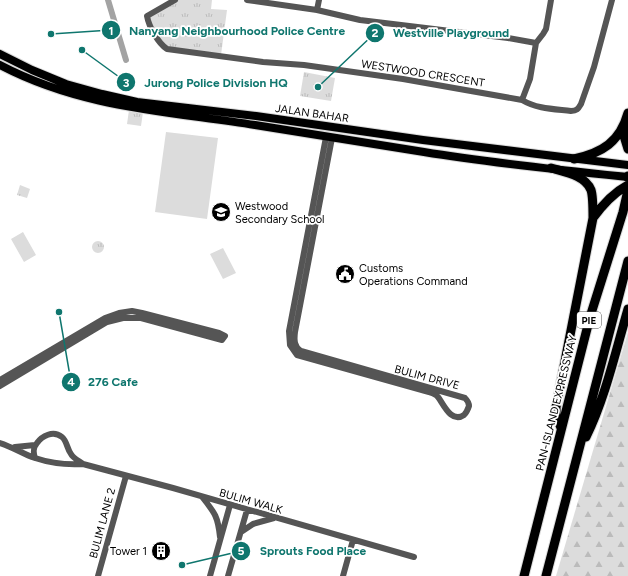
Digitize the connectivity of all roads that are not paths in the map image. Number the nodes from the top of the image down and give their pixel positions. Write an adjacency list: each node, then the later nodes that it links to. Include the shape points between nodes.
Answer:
1 (175, 0): 10 (street, WESTWOOD CRESCENT, via 147,16 150,26 163,47 167,49 403,79)
2 (247, 0): 6 (street)
3 (319, 0): 6 (street)
4 (551, 0): 7 (street, via 546,29)
5 (612, 0): 10 (street, via 594,67 578,109 571,111 542,108)
6 (317, 10): 7 (street, via 360,20)
7 (536, 43): 10 (street, via 530,79)
8 (0, 54): 13 (main road, JALAN BAHAR, via 66,84 138,102)
9 (0, 65): 12 (main road, JALAN BAHAR, via 73,94 102,102)
10 (522, 100)
11 (628, 114): 14 (highway, via 624,136); 16 (highway, via 619,134 606,147 589,156)
12 (329, 137): 12 (street, BULIM DRIVE, via 295,332 295,345 301,352 465,398 469,407 464,415 454,416 447,412 437,396 429,392 297,354 290,345 289,331); 15 (main road, JALAN BAHAR)
13 (423, 140): 15 (main road, via 417,147); 16 (main road, JALAN BAHAR)
14 (628, 150)
15 (424, 152): 18 (main road, JALAN BAHAR)
16 (574, 159): 17 (main road, JALAN BAHAR)
17 (628, 165)
18 (550, 168): 19 (main road, JALAN BAHAR); 21 (highway, via 577,176 584,181 591,190)
19 (628, 179): 21 (highway, via 605,201)
20 (628, 190): 26 (highway, PAN-ISLAND EXPRESSWAY / PIE, via 590,317)
21 (593, 218): 26 (highway, via 557,402 556,415)
22 (628, 261): 31 (highway, PIE)
23 (628, 309): 31 (highway, via 592,426)
24 (0, 380): 25 (street, via 105,318 125,312 142,312 225,336 222,340 141,318 116,319)
25 (0, 386)
26 (561, 428): 46 (highway, PAN-ISLAND EXPRESSWAY / PIE)
27 (0, 443): 29 (street, BULIM WALK)
28 (35, 445): 29 (street, BULIM WALK); 30 (street); 32 (street, BULIM WALK, via 42,437 53,433 62,436 71,454)
29 (12, 447): 30 (street, BULIM WALK)
30 (35, 458): 32 (street, BULIM WALK, via 70,465)
31 (576, 458): 47 (highway, PIE)
32 (83, 464): 33 (street, BULIM WALK)
33 (126, 476): 34 (street, BULIM WALK); 42 (street, BULIM LANE 2)
34 (203, 498): 35 (street, BULIM WALK); 39 (street, via 216,515)
35 (230, 505): 36 (street, BULIM WALK); 39 (street)
36 (247, 510): 37 (street, BULIM WALK); 38 (street)
37 (274, 518): 38 (street, via 253,524); 40 (street, BULIM WALK)
38 (241, 532): 44 (street)
39 (220, 540): 43 (street)
40 (353, 540): 41 (street, BULIM WALK); 45 (street)
41 (414, 557)
42 (98, 576)
43 (210, 576)
44 (228, 576)
45 (343, 576)
46 (524, 576)
47 (546, 576)

